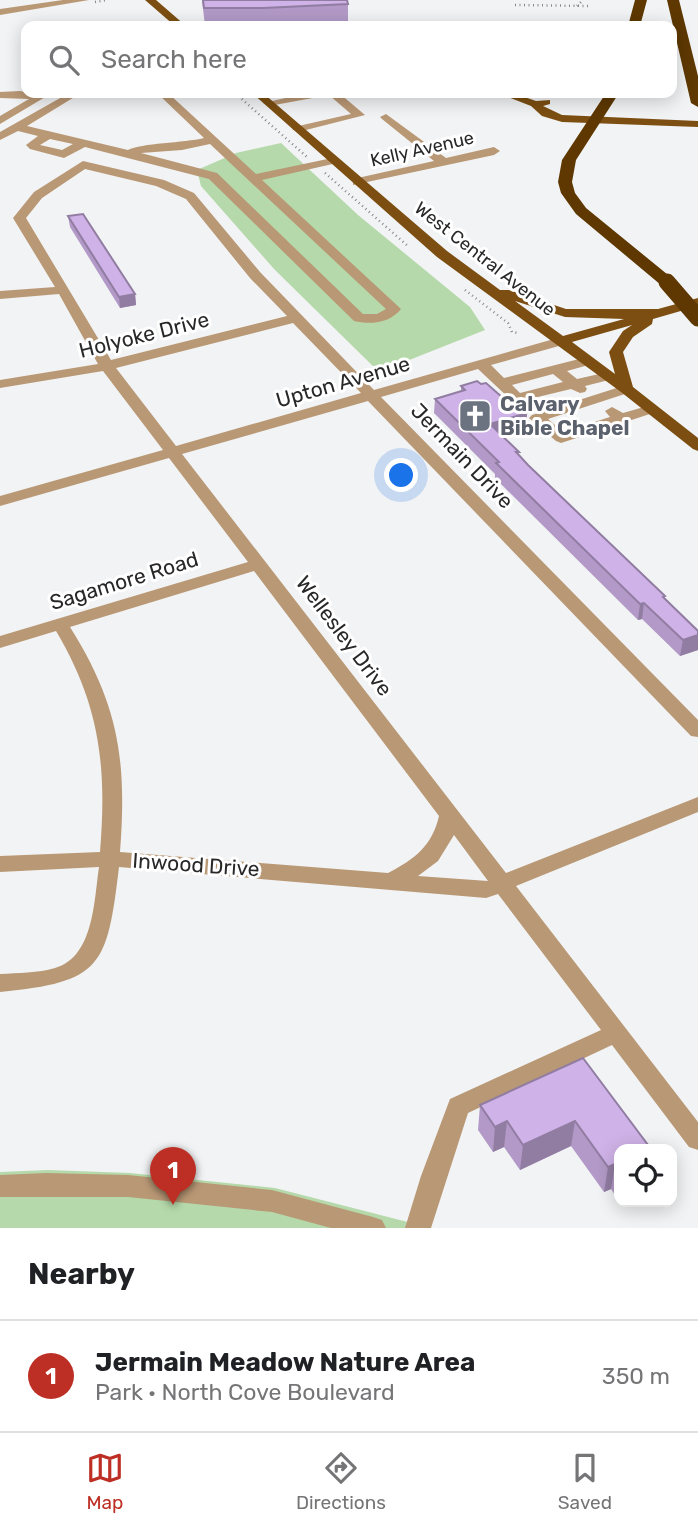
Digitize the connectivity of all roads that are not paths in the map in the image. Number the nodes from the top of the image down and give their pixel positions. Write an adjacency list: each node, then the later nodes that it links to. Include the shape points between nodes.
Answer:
1 (84, 0): 5 (street)
2 (150, 0): 6 (main road)
3 (641, 0): 7 (highway)
4 (673, 0): 19 (highway)
5 (0, 12)
6 (175, 21)
7 (636, 21)
8 (21, 94): 9 (street)
9 (0, 95)
10 (37, 98): 22 (street)
11 (68, 98): 24 (street)
12 (167, 98): 28 (street)
13 (263, 98): 18 (main road, West Central Avenue)
14 (297, 98): 18 (street)
15 (339, 98): 25 (street, via 359,115)
16 (518, 98): 21 (main road, via 554,115)
17 (609, 98): 21 (highway)
18 (269, 103): 25 (main road, West Central Avenue)
19 (698, 103)
20 (386, 117): 34 (street)
21 (596, 118): 23 (main road); 45 (highway, bridge, via 569,160 568,193 581,211 667,282)
22 (0, 121)
23 (698, 124)
24 (19, 128): 26 (street); 27 (street)
25 (298, 129): 33 (main road, West Central Avenue)
26 (48, 135): 29 (street); 29 (street, via 32,145 64,154)
27 (0, 137)
28 (211, 140): 30 (street); 37 (street)
29 (84, 144): 32 (street)
30 (182, 146): 32 (street); 36 (street)
31 (494, 151): 34 (street, Kelly Avenue)
32 (130, 154): 36 (street)
33 (333, 160): 37 (street); 38 (main road, West Central Avenue)
34 (443, 162): 38 (street, Kelly Avenue)
35 (83, 165): 40 (street, Wellesley Drive, via 10,218); 44 (street, Jermain Drive, via 160,183 190,196)
36 (213, 176): 37 (street, via 359,318 369,320 391,313 394,309)
37 (253, 178)
38 (357, 182): 39 (main road, West Central Avenue)
39 (484, 286): 43 (main road, via 565,313); 46 (main road, West Central Avenue)
40 (62, 290): 41 (street); 50 (street, Wellesley Drive)
41 (0, 295)
42 (698, 302): 43 (main road, Upton Avenue)
43 (658, 313): 46 (main road, Upton Avenue); 57 (main road, via 618,345)
44 (296, 318): 50 (street, Holyoke Drive); 58 (street, Jermain Drive)
45 (698, 318)
46 (561, 341): 47 (street, Upton Avenue); 48 (main road, West Central Avenue)
47 (512, 355): 49 (street, Upton Avenue); 52 (street)
48 (587, 361): 51 (street); 53 (main road, West Central Avenue)
49 (481, 364): 54 (street); 58 (street, Upton Avenue)
50 (107, 366): 55 (street, Holyoke Drive); 63 (street, Wellesley Drive)
51 (556, 369): 52 (street); 56 (street)
52 (535, 375): 54 (street)
53 (608, 376): 56 (street); 57 (main road, West Central Avenue)
54 (502, 383): 56 (street, via 517,398)
55 (0, 384)
56 (575, 385): 59 (street)
57 (626, 389): 59 (street); 60 (main road, West Central Avenue)
58 (373, 396): 63 (street, Upton Avenue); 68 (street, Jermain Drive)
59 (596, 400): 61 (street); 61 (street, via 537,418 561,438)
60 (651, 409): 61 (street); 62 (main road, West Central Avenue)
61 (621, 418)
62 (698, 446)
63 (175, 453): 64 (street, Upton Avenue); 65 (street, Wellesley Drive)
64 (0, 501)
65 (260, 564): 66 (street, Sagamore Road); 70 (street, Wellesley Drive)
66 (60, 624): 67 (street, Sagamore Road); 71 (street, via 85,665 101,706 113,800)
67 (0, 642)
68 (698, 731)
69 (698, 804): 74 (street, Inwood Drive)
70 (450, 814): 73 (street, via 445,837 434,851 418,868); 74 (street, Wellesley Drive)
71 (108, 859): 72 (street, Inwood Drive); 73 (street, Inwood Drive); 75 (street, via 105,905 94,944 83,962 49,978)
72 (0, 864)
73 (392, 881): 74 (street, Inwood Drive, via 486,890)
74 (504, 884): 76 (street, Wellesley Drive)
75 (0, 983)
76 (617, 1033): 77 (street, Wellesley Drive); 80 (street, via 458,1106)
77 (698, 1140)
78 (0, 1185): 79 (street, via 128,1186 272,1201)
79 (373, 1228)
80 (418, 1228)

